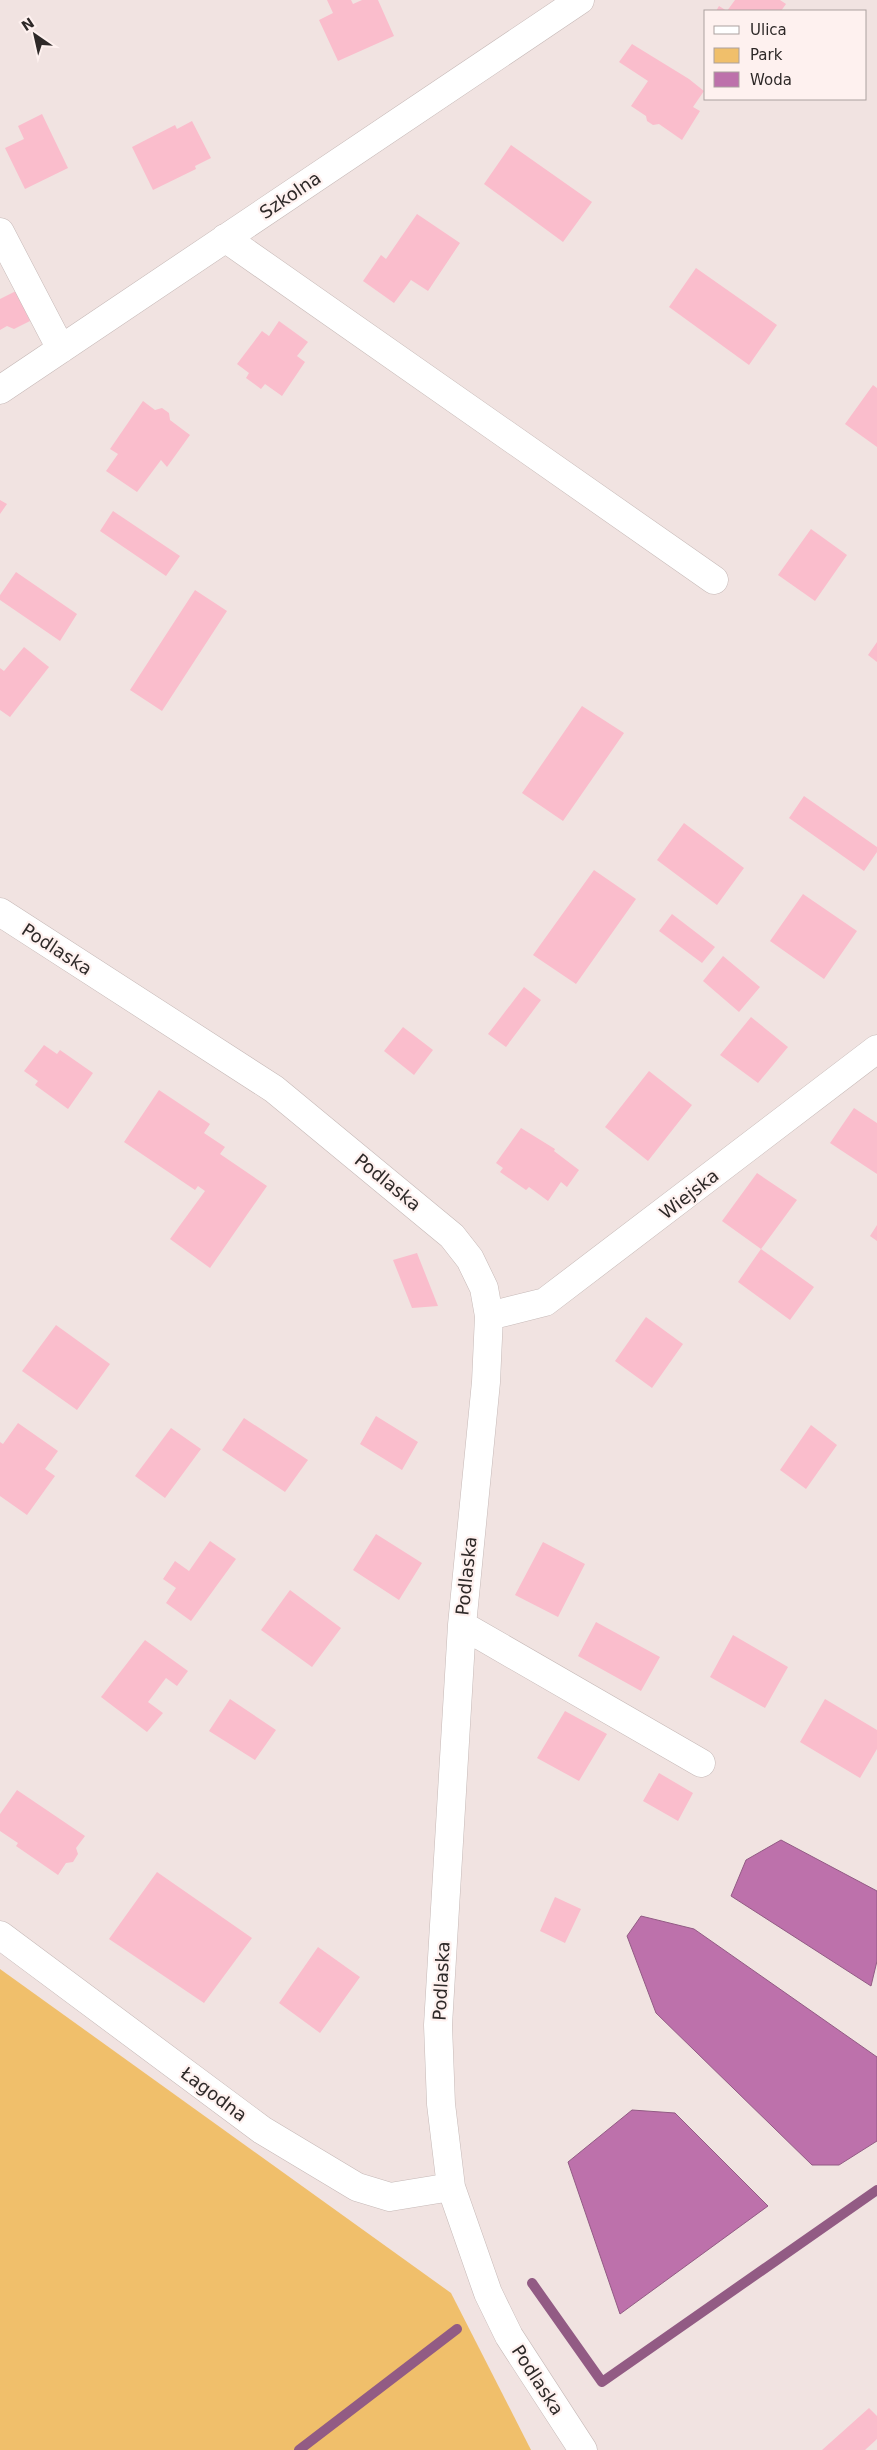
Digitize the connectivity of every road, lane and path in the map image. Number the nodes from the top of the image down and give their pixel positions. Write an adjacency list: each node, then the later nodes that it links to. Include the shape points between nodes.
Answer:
1 (580, 0): 3 (street, Szkolna)
2 (0, 232): 4 (street)
3 (226, 238): 4 (street, Szkolna); 6 (street)
4 (61, 349): 5 (street, Szkolna)
5 (0, 390)
6 (714, 580)
7 (0, 912): 9 (street, Podlaska, via 274,1089 426,1213 452,1236 470,1259 484,1288)
8 (877, 1049): 9 (street, Wiejska, via 545,1302)
9 (489, 1316): 10 (street, Podlaska, via 486,1382)
10 (462, 1625): 11 (street); 13 (street, Podlaska, via 438,2025 441,2104)
11 (701, 1762)
12 (0, 1935): 13 (street, Łagodna, via 262,2130 358,2187 390,2197)
13 (451, 2186): 14 (street, Podlaska, via 484,2285 509,2336)
14 (583, 2450)

